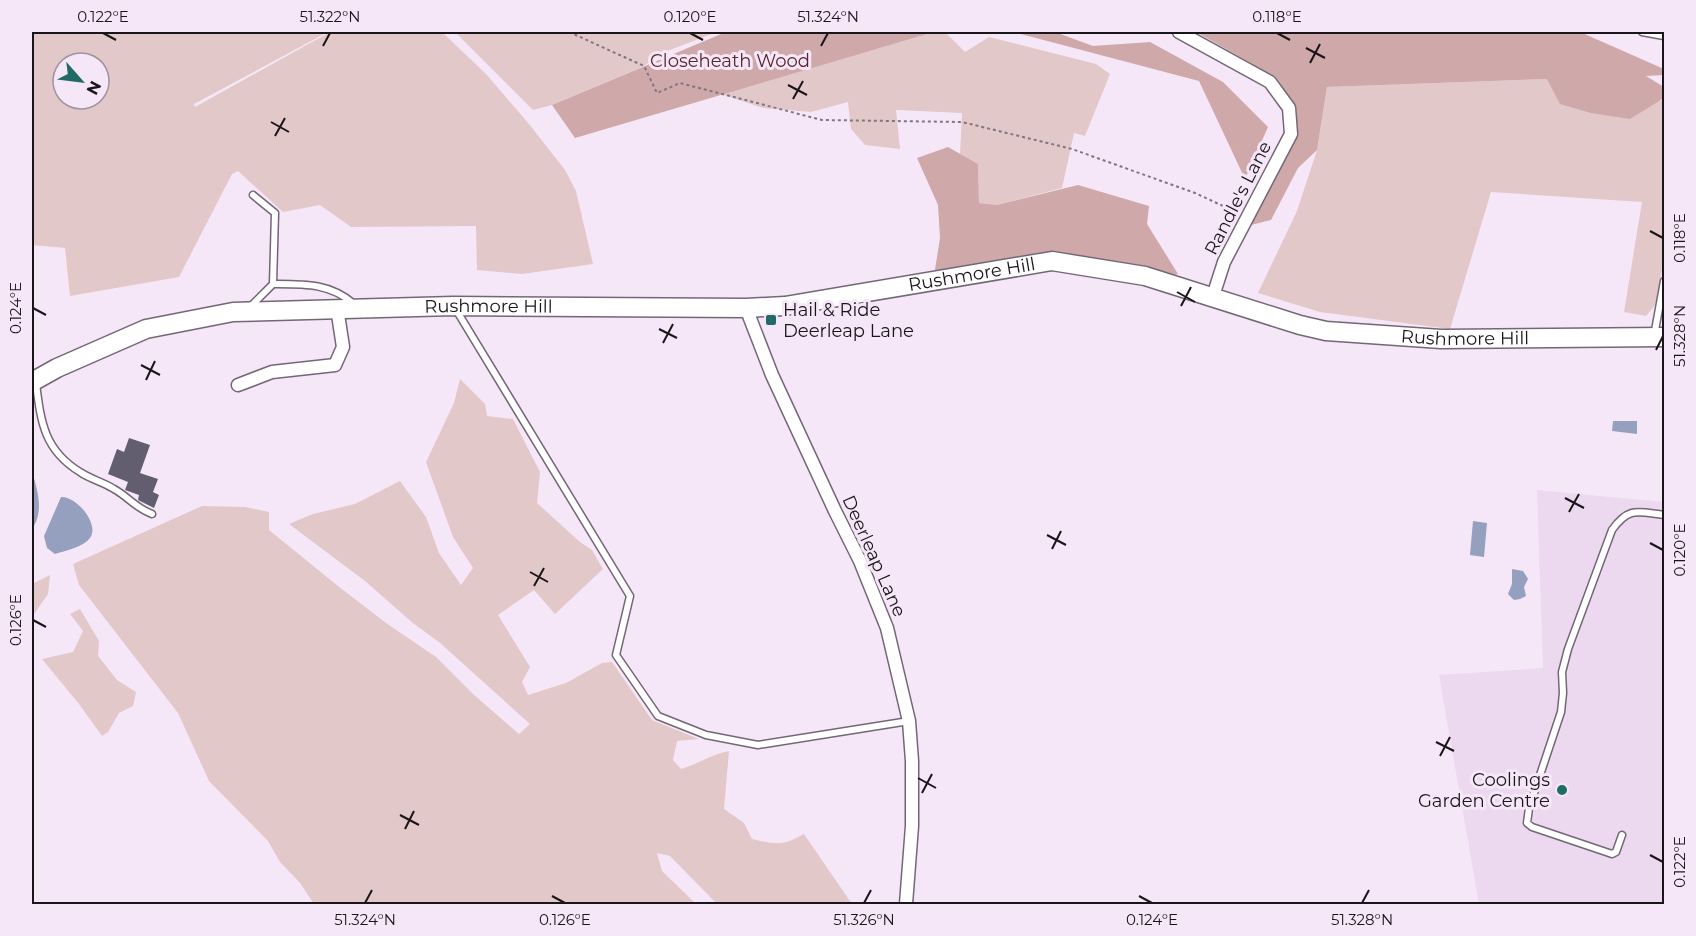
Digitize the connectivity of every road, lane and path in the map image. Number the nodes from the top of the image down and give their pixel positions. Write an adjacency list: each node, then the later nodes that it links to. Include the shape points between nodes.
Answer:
1 (569, 32): 6 (path, via 644,66 657,93 680,83 822,120 962,122 1072,149 1195,193)
2 (1179, 32): 6 (street, Randle's Lane, via 1270,82 1289,108 1291,134)
3 (1642, 32): 4 (lane)
4 (1665, 36)
5 (253, 195): 8 (lane, via 275,213)
6 (1248, 217): 9 (street, Randle's Lane, via 1224,261)
7 (1665, 281): 15 (lane)
8 (273, 284): 12 (lane, via 334,290); 14 (lane)
9 (1213, 296): 13 (street, Rushmore Hill, via 1145,276 1052,261 785,306); 15 (street, Rushmore Hill, via 1326,331 1441,339)
10 (453, 306): 12 (street, Rushmore Hill); 13 (street, Rushmore Hill); 20 (lane, via 630,596 616,655 658,716 706,735 758,745)
11 (337, 308): 12 (street, Rushmore Hill); 14 (street, Rushmore Hill); 17 (street, via 343,347 335,364 272,372)
12 (357, 308)
13 (746, 308): 20 (street, Deerleap Lane, via 772,375 883,617)
14 (245, 311): 16 (street, Rushmore Hill, via 146,329)
15 (1659, 337)
16 (33, 381): 18 (lane, via 47,439 56,453 79,472)
17 (238, 385)
18 (152, 514)
19 (1665, 515): 21 (lane, via 1635,512 1622,516 1612,530 1568,649 1562,672 1561,712 1529,808 1527,823 1532,826 1612,854)
20 (909, 721): 22 (street, Deerleap Lane, via 912,826)
21 (1622, 835)
22 (906, 904)

